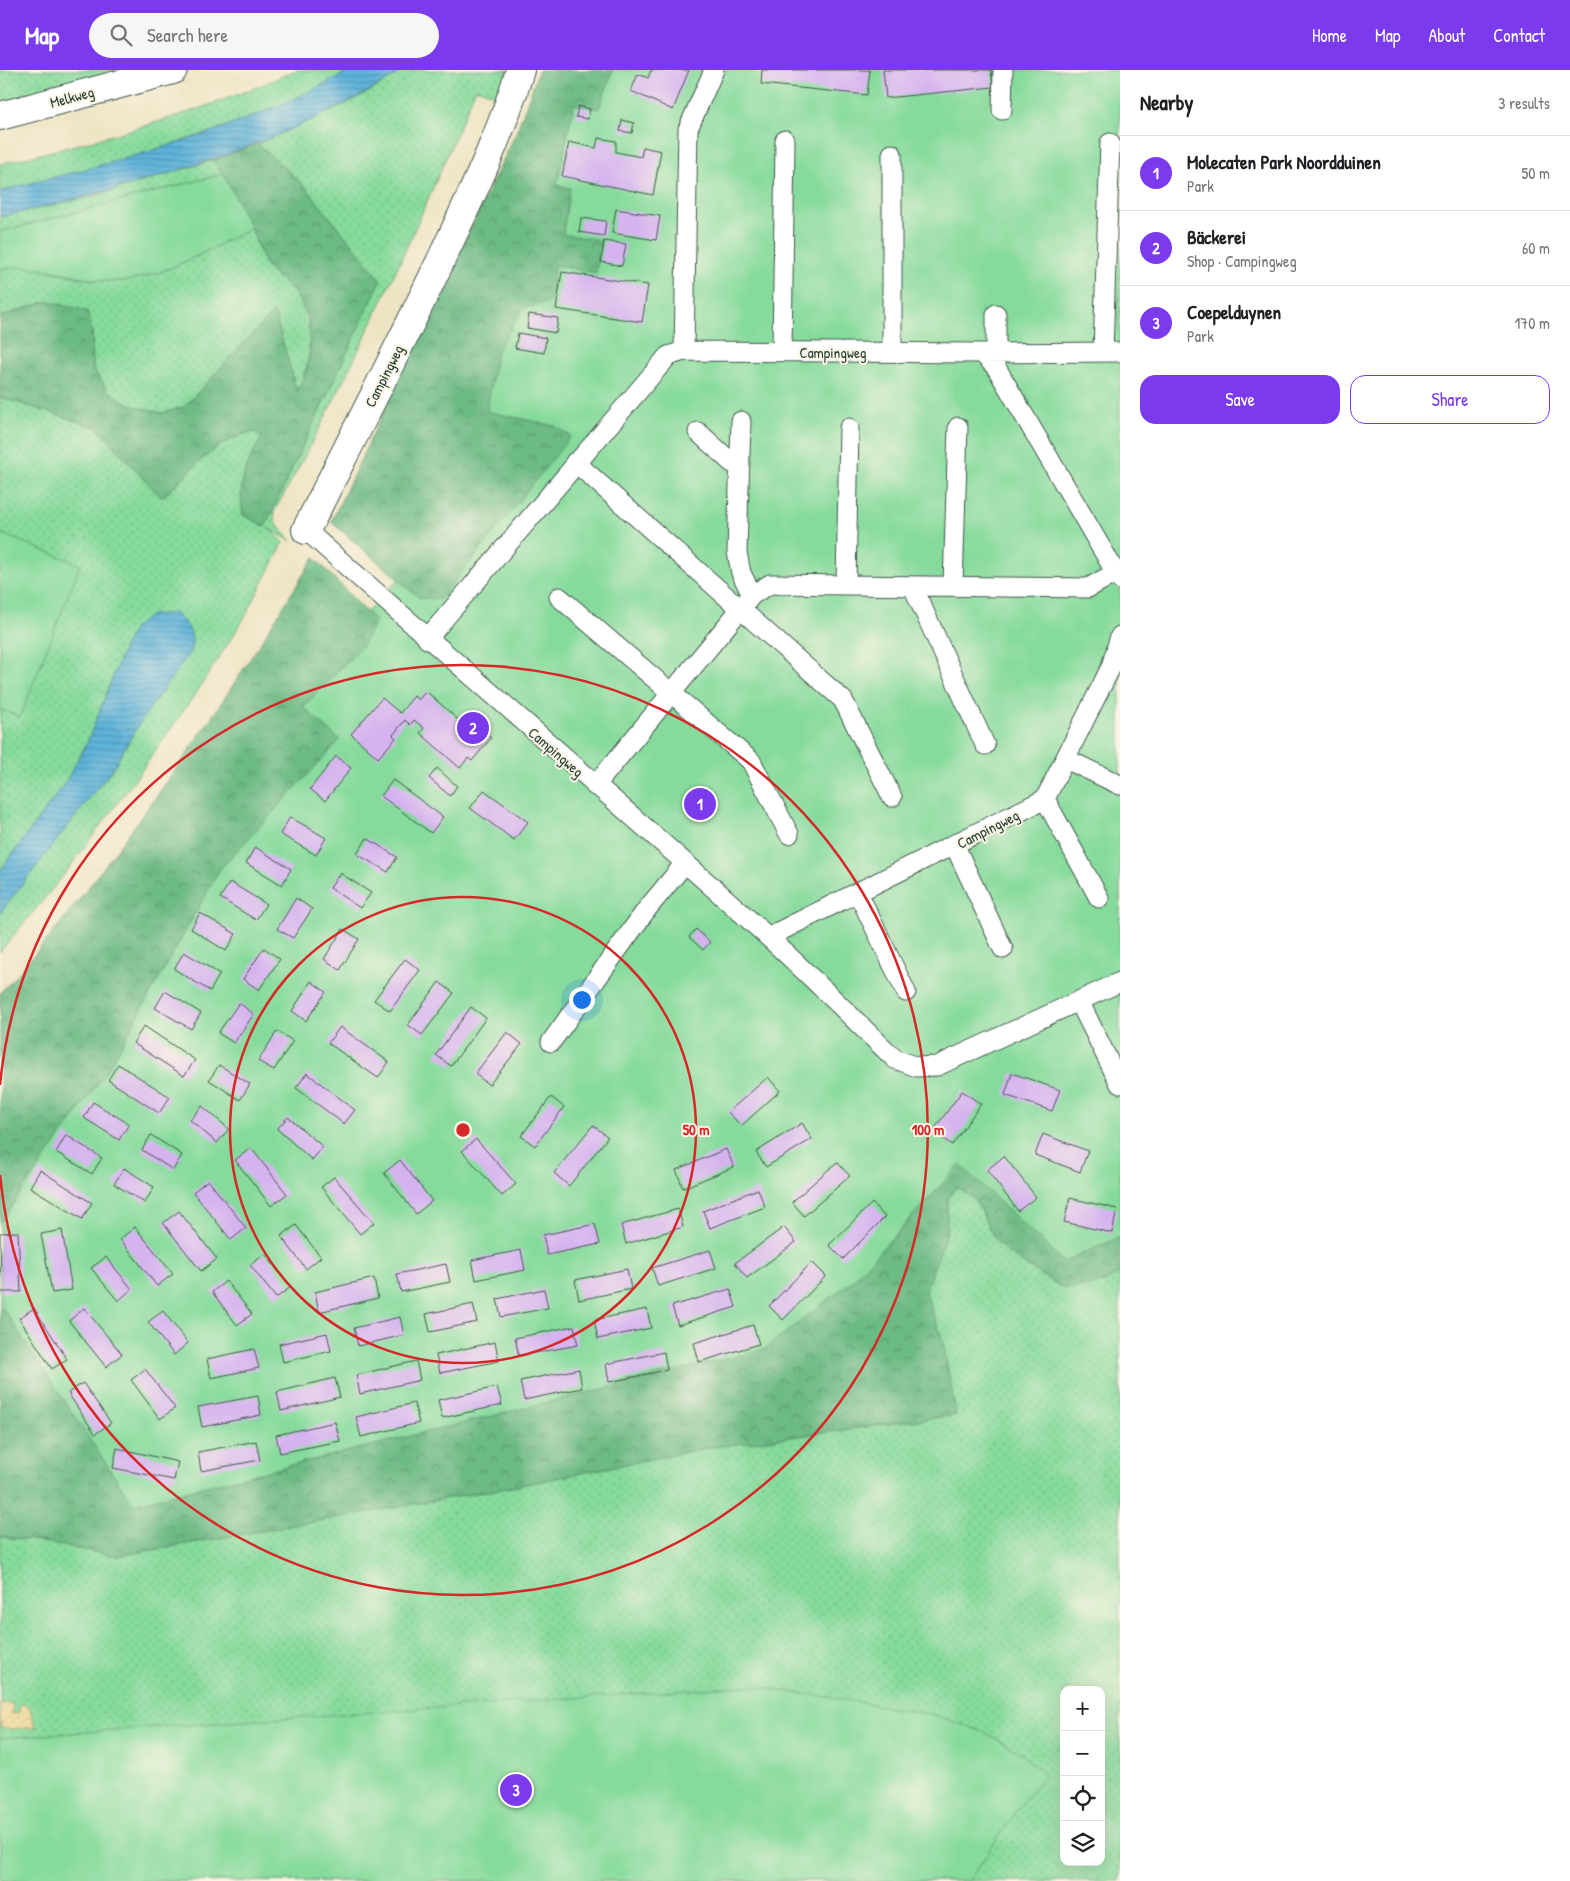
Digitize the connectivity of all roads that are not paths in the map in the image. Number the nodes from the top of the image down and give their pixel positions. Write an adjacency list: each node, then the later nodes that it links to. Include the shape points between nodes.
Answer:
1 (173, 70): 6 (street, Melkweg)
2 (520, 70): 22 (street, Campingweg, via 509,106 472,194)
3 (714, 70): 11 (lane, via 688,129)
4 (1003, 70): 5 (lane)
5 (1002, 110)
6 (0, 116)
7 (785, 140): 12 (lane)
8 (1110, 143): 14 (lane)
9 (892, 154): 13 (lane)
10 (996, 314): 15 (lane)
11 (684, 350): 12 (lane, Campingweg); 20 (lane, Campingweg, via 668,356)
12 (782, 351): 13 (lane, Campingweg)
13 (892, 352): 15 (lane, Campingweg)
14 (1111, 352): 15 (lane, Campingweg)
15 (989, 353): 23 (lane, Campingweg)
16 (741, 421): 21 (lane)
17 (958, 427): 25 (lane)
18 (849, 428): 24 (lane)
19 (698, 432): 21 (lane, via 732,463)
20 (575, 462): 29 (lane); 31 (lane, Campingweg)
21 (740, 464): 27 (lane, via 738,552 741,573)
22 (306, 530): 31 (lane, Campingweg)
23 (1118, 576): 25 (lane, Campingweg, via 1088,588)
24 (846, 585): 26 (lane, Campingweg); 27 (lane, Campingweg, via 770,584)
25 (953, 586): 26 (lane, Campingweg)
26 (913, 587): 34 (lane)
27 (752, 595): 29 (lane, Campingweg)
28 (559, 597): 33 (lane)
29 (741, 611): 33 (lane, Campingweg); 38 (lane, via 843,700)
30 (1120, 636): 32 (lane)
31 (427, 639): 37 (lane, Campingweg)
32 (1115, 669): 35 (lane)
33 (670, 693): 37 (lane, Campingweg); 40 (lane, via 751,761)
34 (985, 745)
35 (1066, 759): 36 (lane); 39 (lane)
36 (1120, 784)
37 (595, 786): 42 (lane, Campingweg)
38 (892, 798)
39 (1046, 800): 41 (lane, Campingweg); 44 (lane)
40 (790, 834)
41 (955, 846): 43 (lane, Campingweg); 46 (lane)
42 (685, 863): 45 (lane, Campingweg); 50 (lane, via 647,909)
43 (858, 893): 45 (lane, Campingweg); 48 (lane)
44 (1099, 898)
45 (768, 937): 49 (lane, Campingweg, via 896,1059 917,1067 937,1066)
46 (1003, 949)
47 (1120, 982): 49 (lane, Campingweg)
48 (906, 992)
49 (1079, 1001): 51 (lane)
50 (550, 1042)
51 (1120, 1084)

